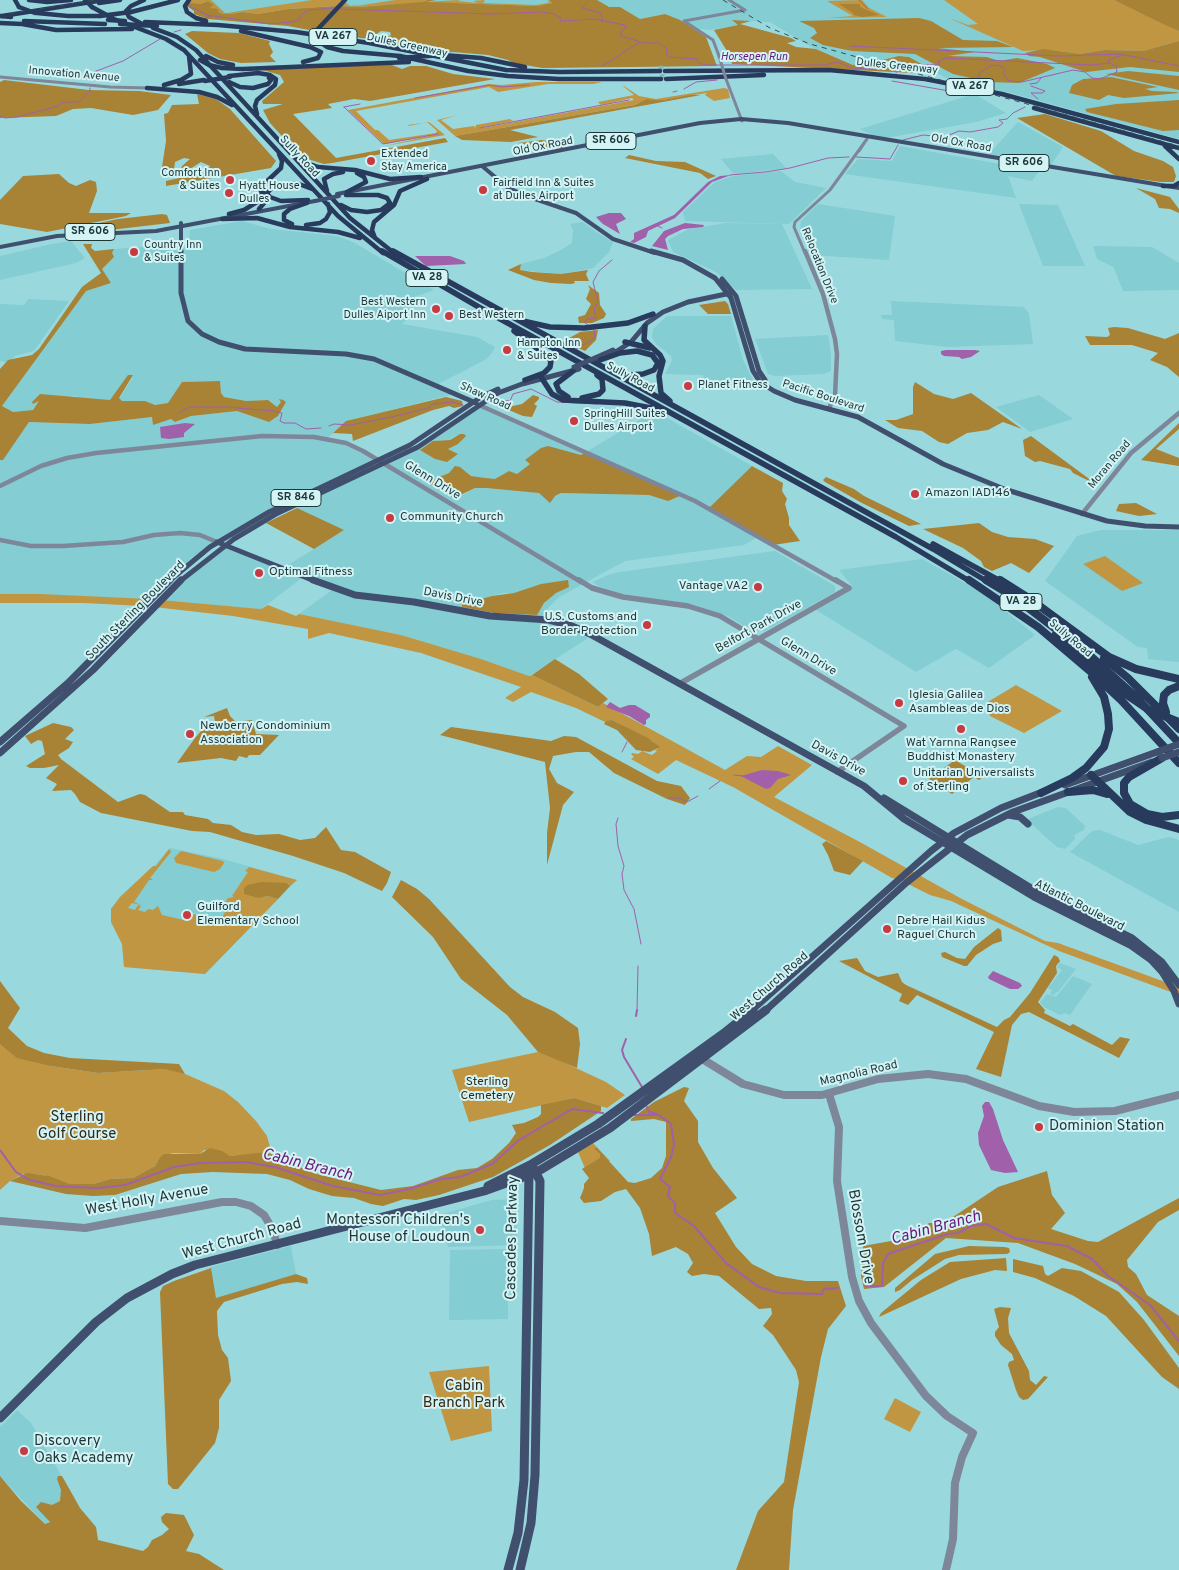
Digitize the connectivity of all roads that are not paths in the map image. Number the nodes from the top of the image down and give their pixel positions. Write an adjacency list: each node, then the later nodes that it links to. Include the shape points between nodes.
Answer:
1 (15, 0): 14 (highway)
2 (29, 0): 3 (highway)
3 (72, 0): 16 (highway)
4 (79, 0): 14 (highway)
5 (86, 0): 14 (highway); 19 (highway, Sully Road / VA 28, bridge)
6 (92, 0): 18 (highway, Sully Road / VA 28, via 112,13)
7 (104, 0): 15 (highway)
8 (120, 0): 15 (highway)
9 (144, 0): 18 (highway, via 126,11 129,17)
10 (176, 0): 14 (highway, bridge, via 100,16 68,16)
11 (189, 0): 26 (highway, via 186,9 193,16 210,22 324,34 470,62)
12 (345, 0): 25 (highway, bridge, via 316,31 318,41 343,51 396,56)
13 (729, 0): 33 (street, bridge, via 745,10 684,21 713,40)
14 (18, 9): 16 (highway)
15 (28, 12): 16 (highway)
16 (0, 14): 18 (highway, Dulles Greenway / VA 267, bridge)
17 (0, 22): 19 (highway, Dulles Greenway / VA 267); 21 (highway, via 59,30 127,29)
18 (144, 23): 22 (highway, Sully Road / VA 28); 28 (highway, Dulles Greenway / VA 267, via 240,26 314,34 506,70)
19 (121, 24): 20 (highway, Dulles Greenway / VA 267, bridge); 21 (highway, Sully Road / VA 28); 25 (highway, bridge, via 174,39 200,60 222,68 396,61)
20 (213, 28): 24 (highway, via 312,47 321,53 311,60); 28 (highway, Dulles Greenway / VA 267, via 325,40 505,74)
21 (166, 39): 23 (highway, Sully Road / VA 28)
22 (189, 44): 24 (highway, via 208,58 224,63 245,66); 27 (highway, Sully Road / VA 28)
23 (188, 54): 31 (highway, via 192,71 188,77); 32 (highway, Sully Road / VA 28)
24 (286, 64): 26 (highway, bridge, via 443,56 481,58)
25 (441, 65): 28 (highway, via 518,77)
26 (530, 68): 28 (highway)
27 (218, 73): 30 (highway, via 244,88 261,86 270,80 257,74); 34 (highway, Sully Road / VA 28)
28 (663, 73): 35 (highway, Dulles Greenway / VA 267, via 847,75 932,84 1000,98); 39 (highway, Dulles Greenway / VA 267, via 755,69 858,72 942,82 996,92)
29 (0, 76): 31 (street, Innovation Avenue, via 110,87)
30 (230, 76): 31 (highway, bridge); 34 (highway, via 250,73 268,75 276,80 275,85 255,103)
31 (146, 87): 32 (highway, via 206,93)
32 (243, 112): 41 (highway, Sully Road / VA 28)
33 (742, 120): 37 (main road, Old Ox Road / SR 606, via 775,121); 38 (main road, Old Ox Road / SR 606); 44 (main road, Old Ox Road / SR 606)
34 (262, 122): 42 (highway, Sully Road / VA 28)
35 (1106, 128): 40 (highway, Dulles Greenway / VA 267); 43 (highway, via 1159,144)
36 (863, 129): 37 (main road)
37 (853, 134): 38 (main road, Old Ox Road / SR 606)
38 (868, 138): 47 (main road, Old Ox Road / SR 606); 49 (main road, Old Ox Road / SR 606); 77 (street, Relocation Drive, via 830,190 795,222 794,227 823,294 835,339 837,376 835,399)
39 (1179, 142)
40 (1179, 148)
41 (277, 150): 48 (highway, via 282,165); 51 (highway, Sully Road / VA 28)
42 (290, 153): 45 (highway, via 318,167 355,170 390,178); 50 (highway, Sully Road / VA 28)
43 (1179, 159)
44 (485, 167): 45 (main road, Old Ox Road / SR 606); 64 (main road, Pacific Boulevard, via 507,187 576,212 601,232 628,244 697,263 719,277)
45 (424, 178): 52 (main road, Old Ox Road / SR 606); 62 (highway, via 402,189 394,205 376,220 372,230)
46 (1179, 183): 47 (highway)
47 (1163, 186): 49 (main road, Old Ox Road / SR 606)
48 (262, 187): 56 (highway, via 265,202); 57 (highway, via 254,204)
49 (1179, 190)
50 (328, 193): 52 (highway, via 324,182 329,176 350,172 366,178 366,182); 54 (highway, Sully Road / VA 28)
51 (318, 194): 53 (highway, via 305,186 288,184 274,186 267,193 281,201); 55 (highway, Sully Road / VA 28)
52 (346, 194): 53 (main road, Old Ox Road / SR 606, bridge); 54 (highway, via 378,195 390,203 381,210 367,212 351,210)
53 (311, 200): 55 (highway, via 286,211 284,220 304,226 320,223 329,215); 56 (main road, Old Ox Road / SR 606); 58 (main road, Old Ox Road / SR 606)
54 (335, 202): 62 (highway, Sully Road / VA 28)
55 (328, 204): 62 (highway, Sully Road / VA 28, via 348,225)
56 (259, 209): 57 (main road, Old Ox Road / SR 606); 59 (main road)
57 (229, 214): 59 (main road, Old Ox Road / SR 606)
58 (222, 219): 59 (main road, Old Ox Road / SR 606); 62 (highway, via 256,218 290,227 344,233)
59 (181, 225): 60 (main road, Old Ox Road / SR 606); 61 (main road, Shaw Road); 63 (main road, Old Ox Road / SR 606, via 50,234)
60 (159, 230): 61 (main road, via 175,230); 63 (main road, Old Ox Road / SR 606, via 56,236)
61 (180, 235): 76 (main road, Shaw Road, via 180,285 185,313 194,328 207,337 245,349 346,354 374,359)
62 (374, 242): 65 (highway, Sully Road / VA 28, via 388,256); 66 (highway, Sully Road / VA 28)
63 (0, 245)
64 (729, 293): 67 (main road, via 688,299); 68 (main road, via 670,308); 77 (main road, Pacific Boulevard, via 757,378 780,394)
65 (484, 310): 72 (highway, Sully Road / VA 28); 75 (highway, via 549,358 551,364 547,370)
66 (500, 312): 67 (highway, via 536,324 572,328 628,323); 71 (highway, Sully Road / VA 28)
67 (653, 314): 69 (main road, via 640,324)
68 (645, 326): 69 (main road); 70 (highway, via 644,340)
69 (628, 342): 70 (highway); 71 (main road)
70 (656, 351): 78 (highway, via 663,361 658,382 661,393)
71 (597, 361): 71 (highway, via 620,353 637,352 652,356 658,363 651,372 635,375 622,373); 73 (main road); 78 (highway, Sully Road / VA 28)
72 (588, 368): 73 (highway, via 602,379 604,386 599,394 592,397 568,397 557,390 559,380); 80 (highway, Sully Road / VA 28)
73 (575, 369): 74 (main road)
74 (543, 381): 75 (highway); 80 (highway, via 552,394 563,400 625,403)
75 (525, 382): 76 (main road, South Sterling Boulevard / SR 846)
76 (476, 404): 81 (main road, South Sterling Boulevard / SR 846, via 440,434); 90 (street, Shaw Road, via 694,501)
77 (830, 407): 84 (main road, Pacific Boulevard, via 863,420 977,479)
78 (686, 414): 83 (highway, Sully Road / VA 28)
79 (1178, 414): 84 (street, Moran Road, via 1131,453)
80 (675, 415): 89 (highway, Sully Road / VA 28)
81 (381, 462): 82 (street, Glenn Drive, via 352,445 328,439 253,437 74,456 30,470); 87 (main road, South Sterling Boulevard / SR 846, via 269,512); 88 (main road, South Sterling Boulevard / SR 846, via 276,514); 92 (street, Glenn Drive, via 592,588 621,597 704,610)
82 (0, 486)
83 (837, 497): 91 (highway, via 977,566); 99 (highway, Sully Road / VA 28, via 970,570 1038,614 1098,662)
84 (1083, 512): 85 (main road, Pacific Boulevard, via 1134,522)
85 (1179, 525)
86 (0, 540): 87 (street, Davis Drive, via 55,547 114,543 180,533 200,535)
87 (217, 542): 88 (main road, Davis Drive); 98 (main road, South Sterling Boulevard / SR 846, via 176,575 68,683)
88 (225, 545): 95 (main road, Davis Drive, via 355,595 490,616 562,623 590,634); 101 (main road, South Sterling Boulevard / SR 846, via 181,580 93,670)
89 (942, 564): 93 (highway, Sully Road / VA 28, via 1005,603); 97 (highway, bridge, via 955,568 1024,610 1122,691)
90 (849, 588): 92 (street, Belfort Park Drive)
91 (1068, 627): 94 (highway, via 1123,664 1152,674); 97 (highway)
92 (759, 638): 95 (street, Belfort Park Drive); 104 (street, Glenn Drive, via 904,726)
93 (1080, 662): 103 (highway, Sully Road / VA 28, via 1121,700); 107 (highway, via 1104,697 1108,737 1086,768)
94 (1179, 678)
95 (679, 684): 104 (main road, Davis Drive)
96 (1179, 686): 97 (highway, via 1166,692 1162,700 1167,714)
97 (1179, 726)
98 (0, 742)
99 (1179, 743): 102 (main road, bridge)
100 (1179, 752): 102 (main road, bridge)
101 (0, 753)
102 (1160, 755): 105 (main road); 110 (highway, via 1129,777 1124,783 1124,793 1130,804 1147,814 1162,817)
103 (1179, 763)
104 (837, 772): 113 (main road, Davis Drive, via 872,792 897,814)
105 (1094, 778): 106 (main road, West Church Road); 107 (main road, West Church Road); 108 (highway)
106 (1068, 792): 108 (highway, via 1092,790); 109 (main road, West Church Road)
107 (1041, 793): 113 (main road, West Church Road, via 996,810)
108 (1113, 798): 112 (highway, via 1137,816)
109 (1005, 815): 111 (main road, via 1018,816); 114 (main road, West Church Road)
110 (1179, 815)
111 (1028, 824)
112 (1179, 828)
113 (946, 839): 114 (main road, Davis Drive); 115 (main road, West Church Road)
114 (954, 844): 115 (main road, West Church Road); 119 (main road, Atlantic Boulevard, via 1036,891 1132,938 1162,962); 120 (main road, Atlantic Boulevard, via 1034,897 1130,945 1151,960 1166,978)
115 (910, 875): 116 (main road, West Church Road)
116 (903, 881): 117 (main road, West Church Road); 118 (main road, West Church Road)
117 (871, 905): 118 (main road, via 871,911); 121 (main road, West Church Road)
118 (860, 924): 121 (main road, West Church Road, via 772,1005)
119 (1178, 983)
120 (1179, 1004)
121 (698, 1056): 122 (street, Magnolia Road, via 733,1080 761,1090 796,1096); 124 (main road, West Church Road, via 610,1128)
122 (829, 1094): 123 (street, Magnolia Road, via 878,1079 928,1074 966,1079 1039,1106 1074,1112 1115,1111); 130 (street, Blossom Drive, via 839,1126 837,1181 852,1278 859,1301 870,1323 926,1396 947,1416 973,1433 955,1483 953,1539)
123 (1179, 1095)
124 (532, 1171): 126 (main road, West Church Road, via 450,1199); 128 (main road, Cascades Parkway, via 524,1480 518,1532); 129 (main road, Cascades Parkway, via 540,1181 534,1499)
125 (0, 1221): 126 (street, West Holly Avenue, via 85,1228 236,1202 251,1206 264,1215)
126 (277, 1244): 127 (main road, West Church Road, via 194,1265 127,1298 96,1322)
127 (0, 1418)
128 (508, 1570)
129 (520, 1570)
130 (946, 1570)

